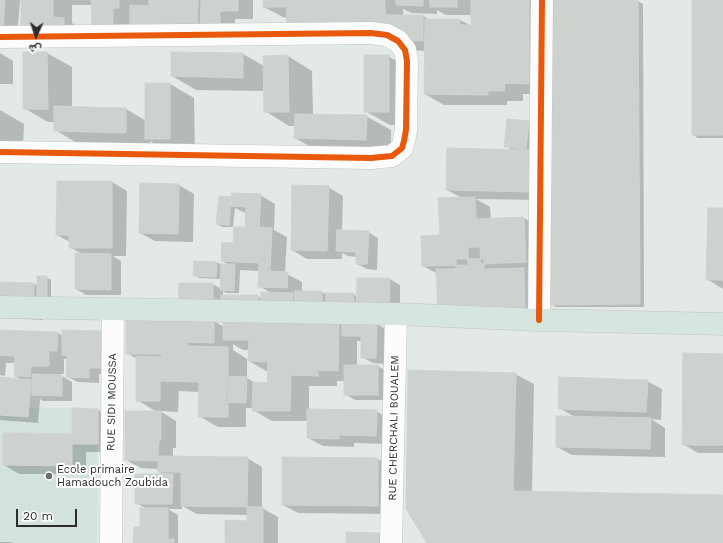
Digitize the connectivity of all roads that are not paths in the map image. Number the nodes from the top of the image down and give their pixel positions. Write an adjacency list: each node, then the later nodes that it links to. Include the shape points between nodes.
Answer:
1 (542, 0): 7 (street)
2 (0, 37): 3 (street, via 371,33 387,35 398,41 405,50 407,61 404,141 402,148 392,156 371,158)
3 (0, 152)
4 (0, 307): 5 (main road)
5 (113, 310): 6 (main road); 9 (street, RUE SIDI MOUSSA)
6 (396, 314): 7 (main road); 10 (street, RUE CHERCHALI BOUALEM)
7 (538, 320): 8 (main road)
8 (723, 324)
9 (110, 543)
10 (391, 543)

